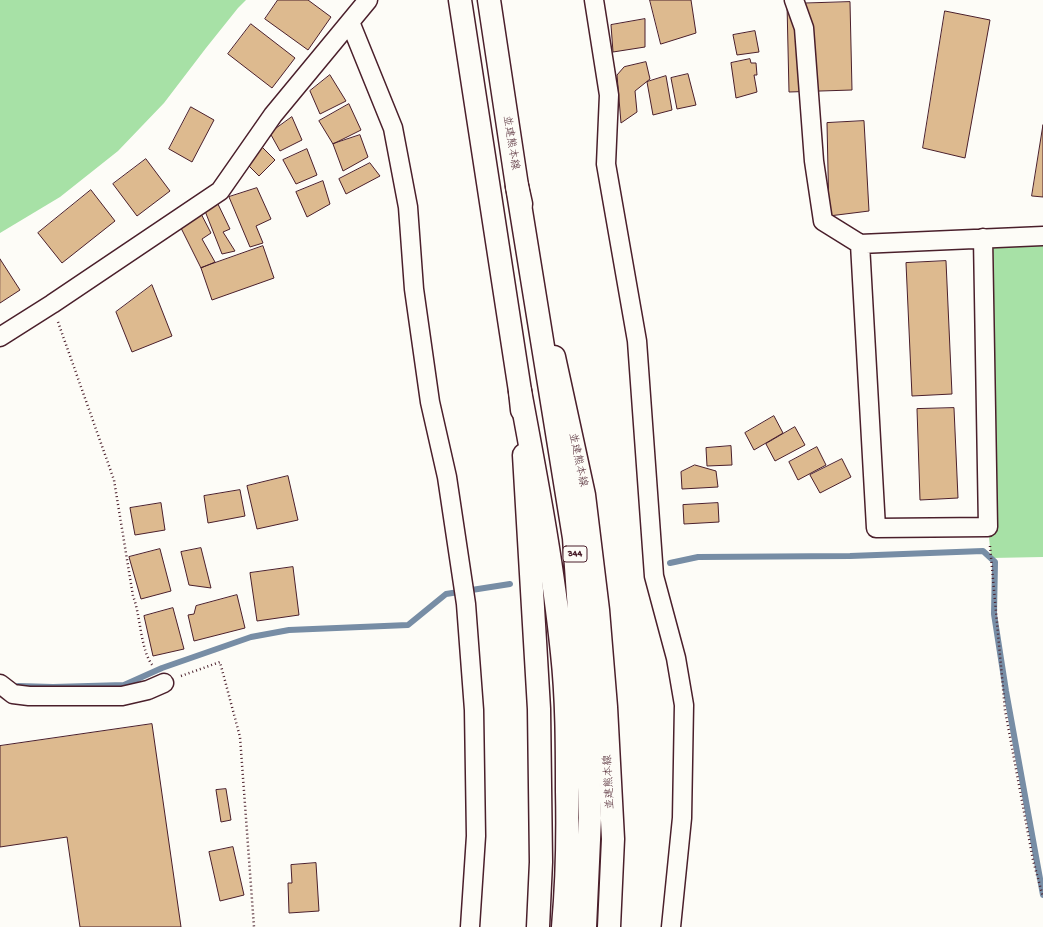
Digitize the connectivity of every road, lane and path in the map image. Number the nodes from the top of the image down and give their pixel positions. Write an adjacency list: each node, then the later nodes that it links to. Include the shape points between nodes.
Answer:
1 (368, 0): 6 (street)
2 (460, 0): 13 (main road)
3 (489, 0): 7 (main road, 並建熊本線)
4 (594, 0): 24 (street, via 609,95 606,164 637,341 654,576 676,658 684,705 682,818)
5 (794, 0): 10 (street, via 804,28 814,162 823,221)
6 (350, 22): 11 (street, via 273,115 220,190); 19 (street, via 393,128 408,207 414,289 430,402 447,477 466,604 474,710 476,836)
7 (517, 186): 22 (main road, 344, via 574,538 588,726 590,795); 23 (main road, 並建熊本線, via 584,495 598,610 606,707 613,839)
8 (1043, 236): 9 (street)
9 (983, 238): 10 (street); 14 (street)
10 (860, 244): 14 (street, via 876,528)
11 (52, 304): 12 (street); 15 (path, via 114,480 138,620 148,660)
12 (0, 337)
13 (520, 390): 20 (main road, via 539,709 541,862); 21 (main road, 344, via 546,529 562,652 567,727 568,818)
14 (988, 527): 17 (path, via 1005,710)
15 (164, 683): 16 (street, via 122,696 29,696 13,694); 18 (path, via 220,662 240,737)
16 (0, 684)
17 (1043, 897)
18 (254, 927)
19 (470, 927)
20 (538, 927)
21 (563, 927)
22 (585, 927)
23 (608, 927)
24 (671, 927)

